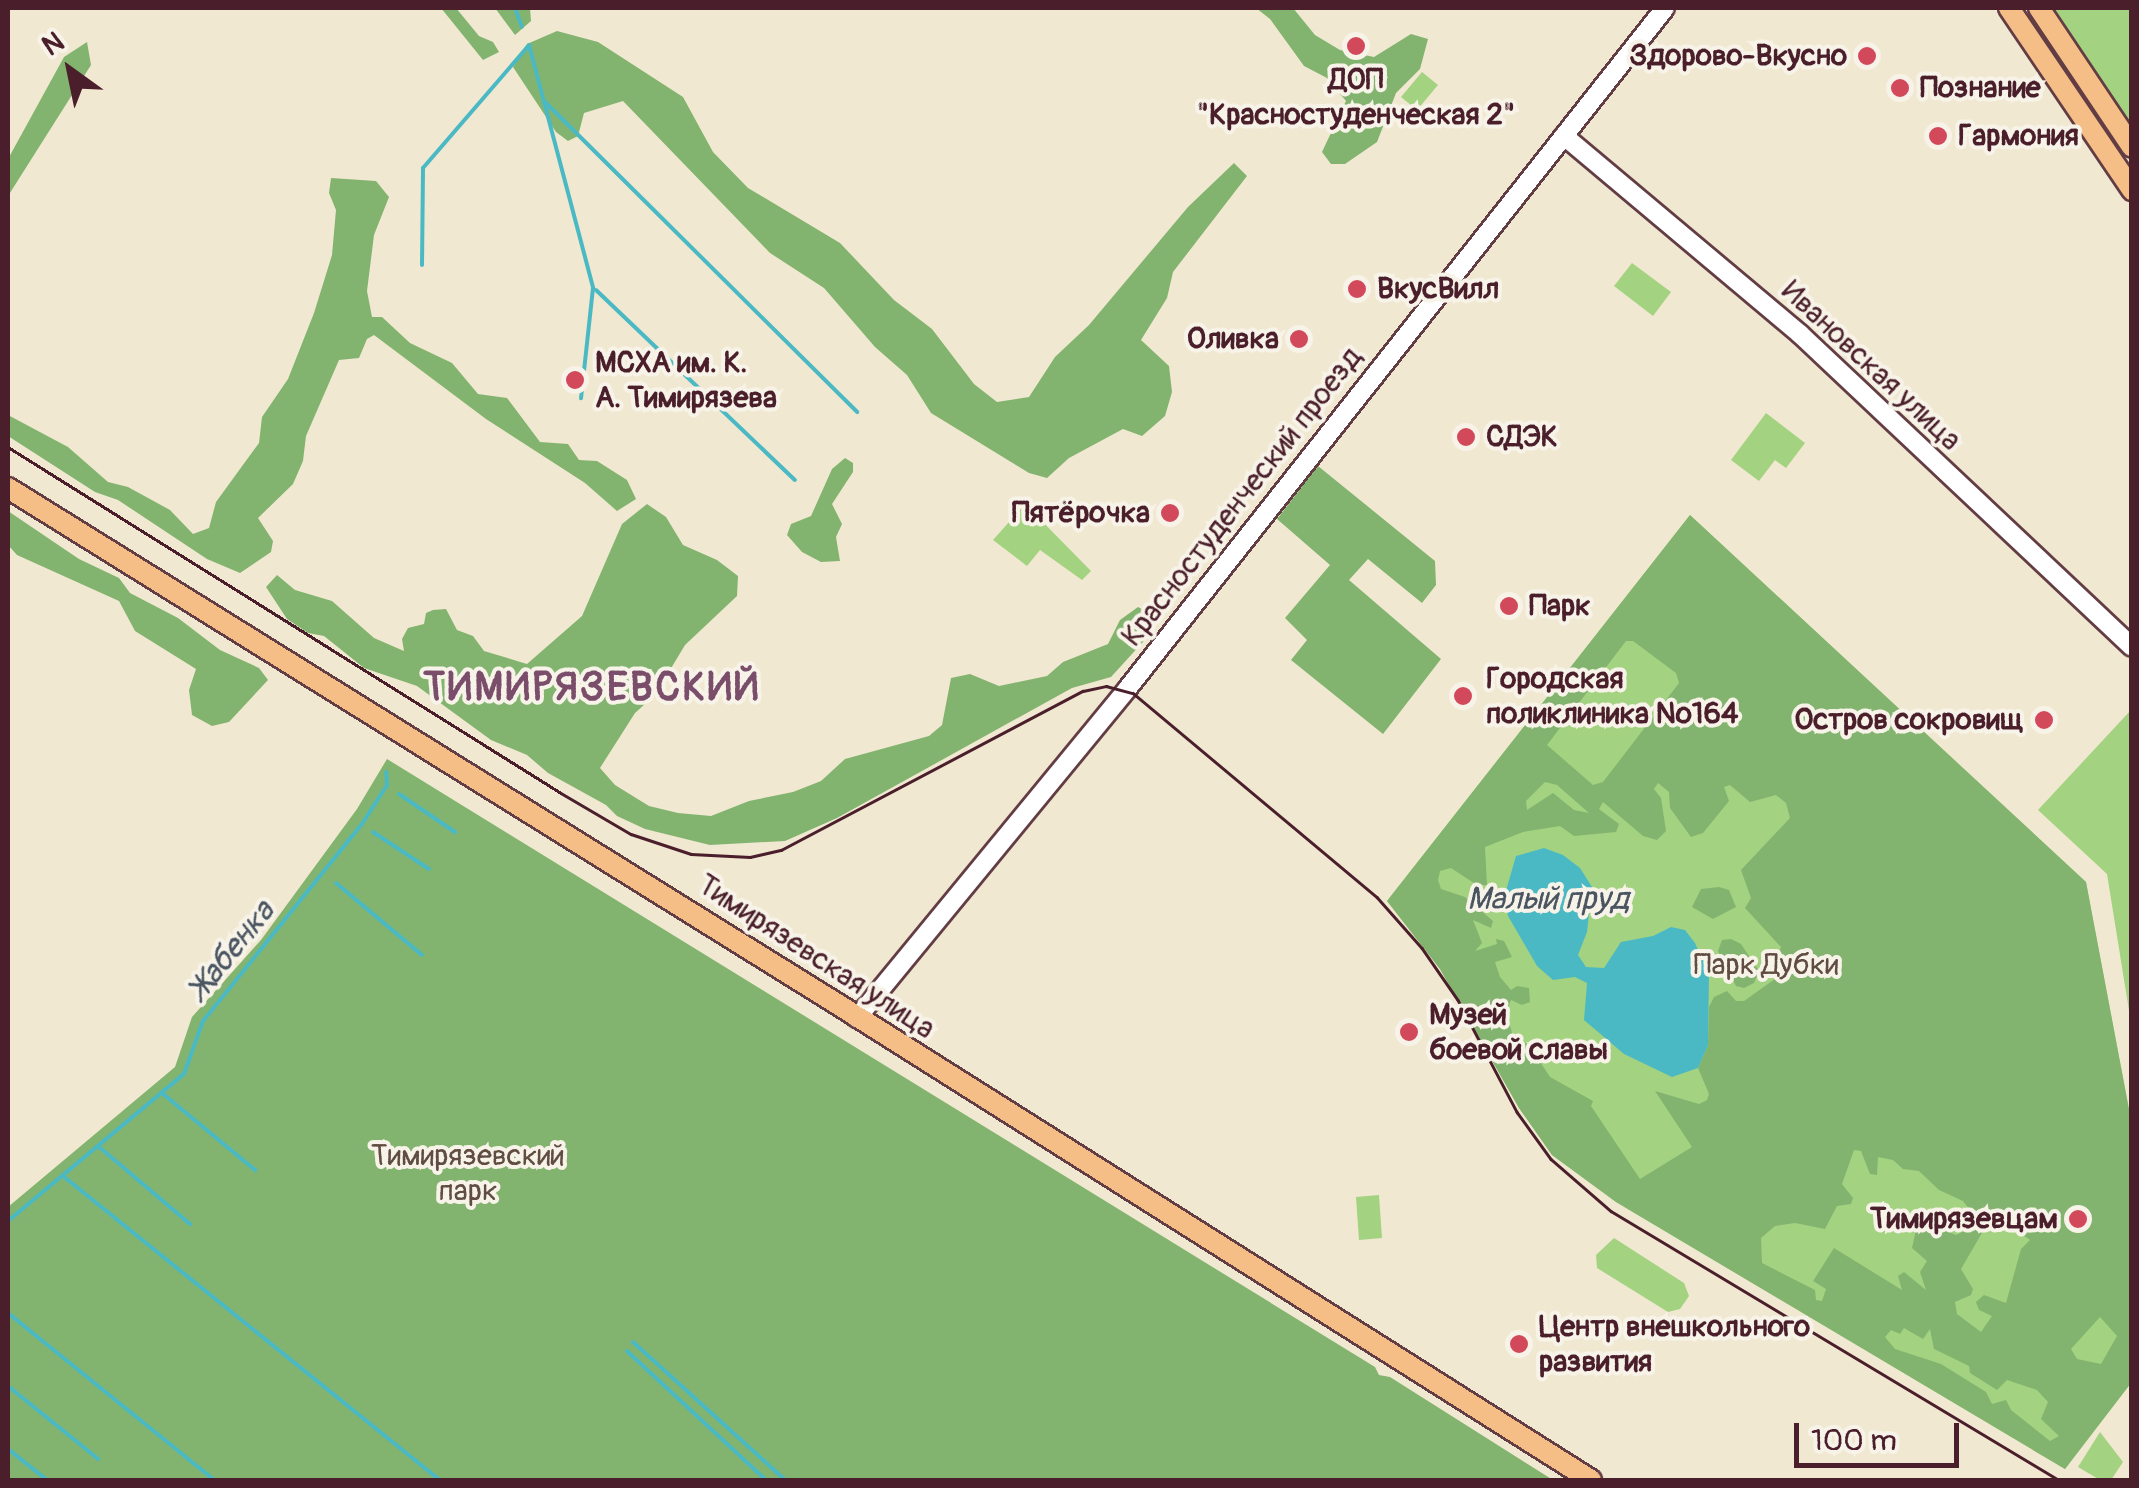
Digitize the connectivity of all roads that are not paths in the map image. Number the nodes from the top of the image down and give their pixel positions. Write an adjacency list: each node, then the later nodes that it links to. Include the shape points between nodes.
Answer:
1 (1665, 8): 4 (street, Красностуденческий проезд)
2 (2009, 8): 6 (main road)
3 (2039, 8): 5 (main road)
4 (1564, 136): 8 (street, Ивановская улица, via 1800,334); 9 (street, Красностуденческий проезд)
5 (2132, 147)
6 (2132, 190)
7 (8, 488): 9 (main road, Тимирязевская улица)
8 (2132, 647)
9 (858, 1018): 10 (main road, Тимирязевская улица)
10 (1591, 1480)

